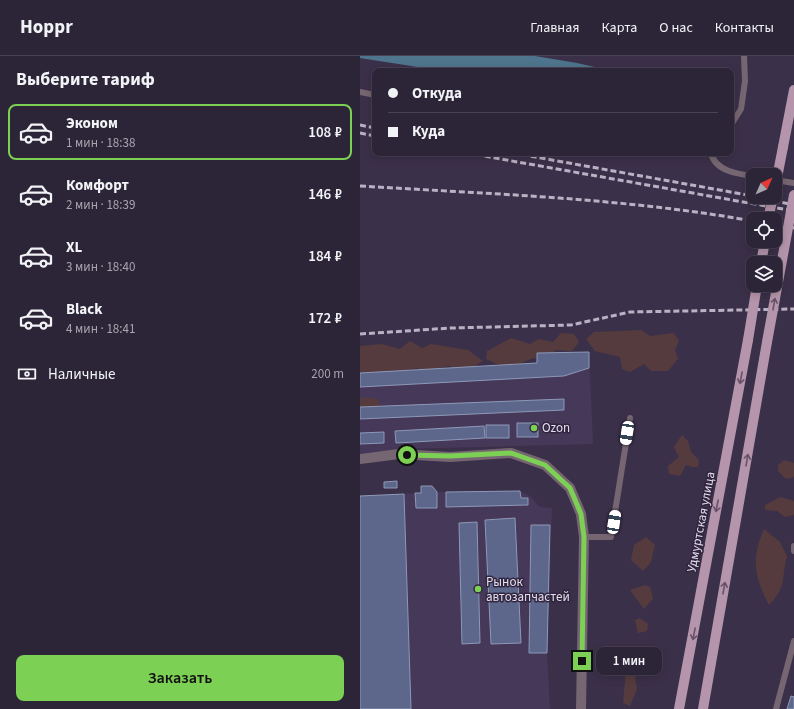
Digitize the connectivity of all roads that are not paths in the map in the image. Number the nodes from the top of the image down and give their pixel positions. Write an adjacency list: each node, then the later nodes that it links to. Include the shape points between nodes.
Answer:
1 (744, 56): 5 (lane, via 745,81 741,109)
2 (794, 90): 7 (main road, bridge)
3 (360, 92): 4 (lane)
4 (372, 94)
5 (734, 120)
6 (712, 156): 8 (lane, via 725,170)
7 (779, 168)
8 (746, 174)
9 (782, 181): 10 (lane)
10 (794, 183)
11 (794, 195): 21 (main road, one-way to 11, bridge)
12 (757, 292): 20 (main road, Удмуртская улица, one-way to 20, bridge)
13 (630, 418): 15 (lane, via 611,537)
14 (360, 459): 15 (street, via 399,454 450,456 511,453 545,465 570,488 581,514)
15 (584, 537): 19 (street)
16 (794, 546): 17 (lane)
17 (794, 552)
18 (794, 641): 22 (lane)
19 (580, 709)
20 (679, 709)
21 (703, 709)
22 (776, 709)

